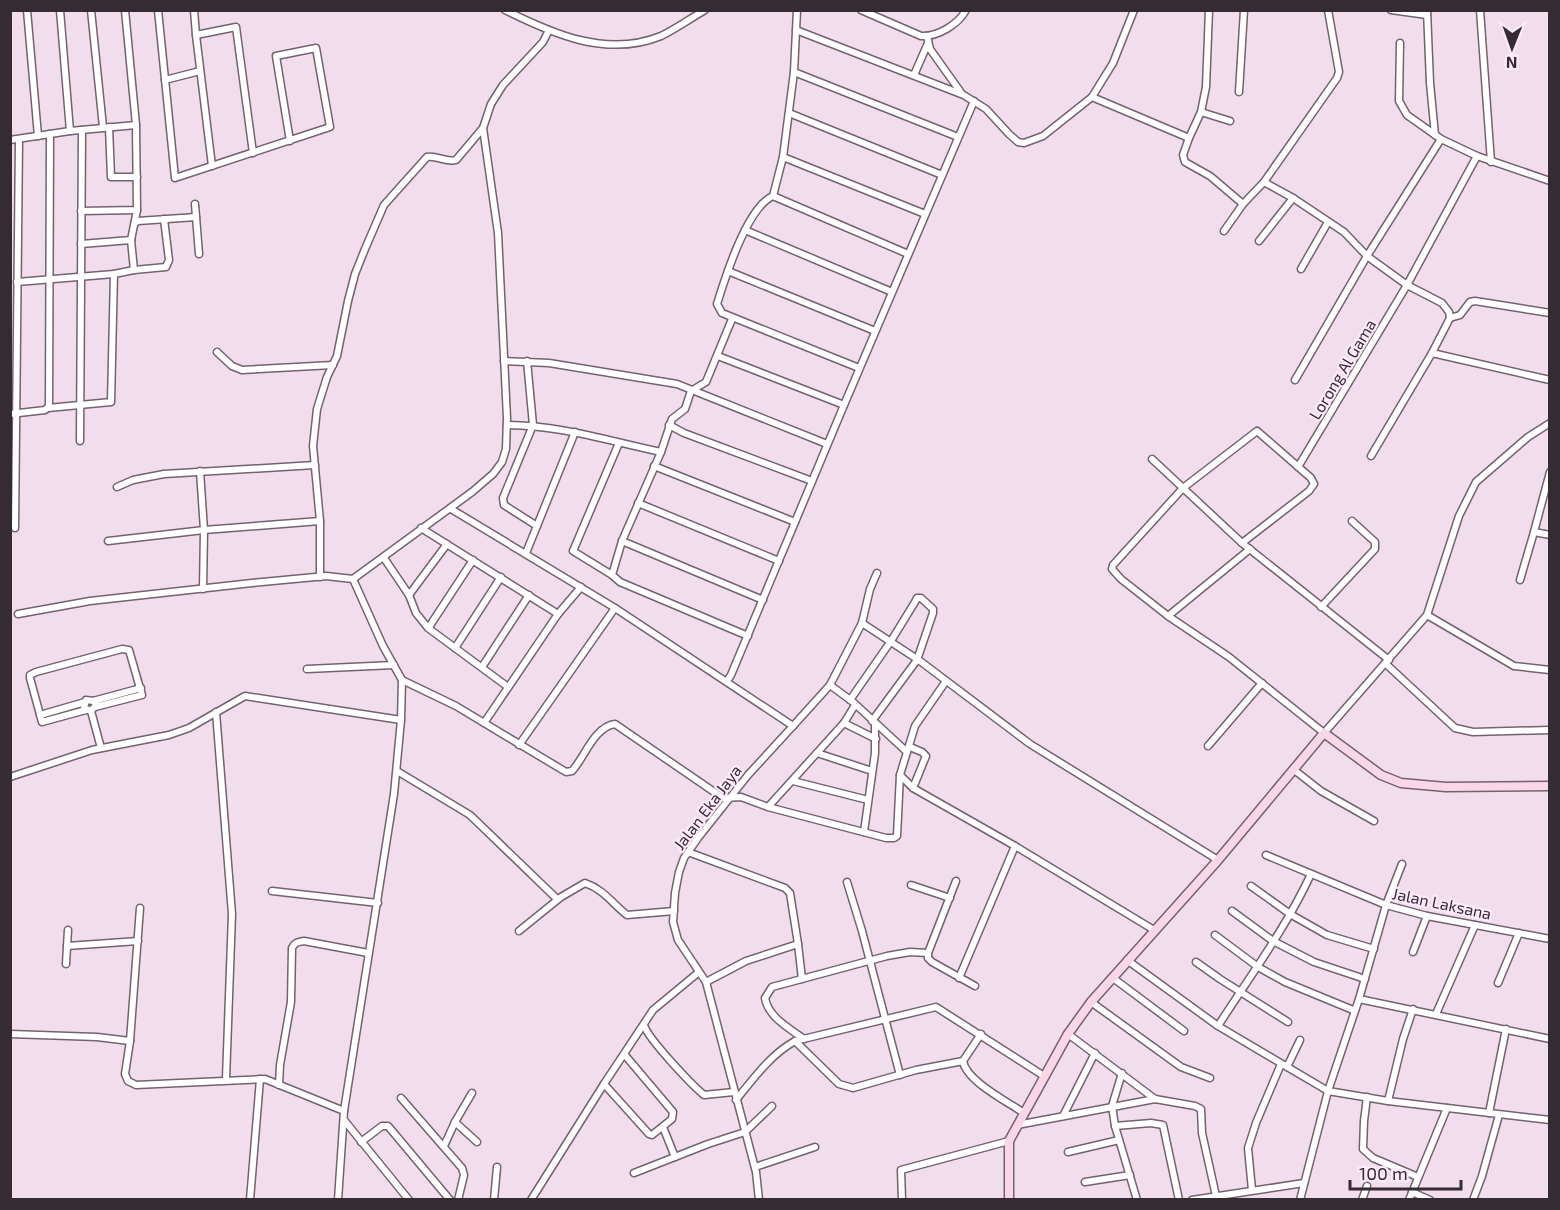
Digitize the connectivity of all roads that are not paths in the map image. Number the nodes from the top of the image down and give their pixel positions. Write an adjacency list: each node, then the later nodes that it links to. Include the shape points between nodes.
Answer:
1 (27, 10): 41 (street)
2 (60, 10): 39 (street)
3 (91, 10): 36 (street)
4 (125, 10): 35 (street)
5 (158, 10): 27 (street)
6 (194, 10): 21 (street)
7 (505, 10): 20 (street)
8 (705, 10): 20 (street, via 660,36 624,45 586,42)
9 (797, 10): 19 (street)
10 (861, 10): 22 (street)
11 (966, 10): 22 (street, via 962,18)
12 (1134, 10): 30 (street, via 1113,63)
13 (1209, 10): 32 (street, via 1206,87)
14 (1244, 10): 28 (street)
15 (1328, 10): 56 (street, via 1337,78)
16 (1391, 10): 18 (street)
17 (1480, 10): 51 (street)
18 (1427, 13): 43 (street, via 1430,83)
19 (796, 30): 25 (street); 26 (street)
20 (548, 32): 37 (street, via 503,85)
21 (196, 35): 24 (street); 48 (street, via 236,27)
22 (928, 40): 26 (street); 29 (street, via 930,49)
23 (1400, 43): 43 (street, via 1402,109)
24 (200, 71): 27 (street); 52 (street)
25 (794, 72): 33 (street); 42 (street)
26 (914, 75): 29 (street)
27 (165, 80): 52 (street, via 175,178)
28 (1239, 92)
29 (962, 94): 31 (street)
30 (1092, 97): 31 (street, via 1043,136 1024,144); 44 (street)
31 (974, 101): 42 (street)
32 (1201, 112): 34 (street); 44 (street)
33 (789, 113): 50 (street); 53 (street)
34 (1230, 121)
35 (136, 125): 36 (street); 54 (street)
36 (106, 127): 38 (street); 54 (street, via 111,177)
37 (483, 128): 92 (street, via 498,233); 94 (street, via 456,160 427,157 384,205 355,274)
38 (82, 129): 39 (street); 62 (street)
39 (70, 131): 40 (street)
40 (50, 134): 41 (street); 81 (street)
41 (38, 136): 45 (street)
42 (958, 137): 53 (street)
43 (1438, 137): 49 (street); 75 (street)
44 (1189, 138): 60 (street, via 1183,155 1185,162 1210,176)
45 (19, 139): 46 (street); 82 (street)
46 (10, 140)
47 (290, 141): 47 (street, via 330,127 316,48 276,56); 48 (street)
48 (253, 153): 52 (street)
49 (1477, 156): 51 (street); 83 (street, Lorong Al Gama)
50 (783, 157): 57 (street); 63 (street)
51 (1491, 162): 55 (street)
52 (212, 166)
53 (942, 175): 63 (street)
54 (137, 177): 61 (street)
55 (1550, 181)
56 (1264, 182): 58 (street); 60 (street)
57 (773, 196): 68 (street, via 762,202); 74 (street)
58 (1293, 198): 66 (street); 71 (street)
59 (195, 204): 64 (street)
60 (1244, 204): 69 (street)
61 (137, 210): 62 (street); 67 (street)
62 (81, 211): 72 (street)
63 (925, 214): 74 (street)
64 (196, 217): 65 (street); 73 (street)
65 (164, 219): 67 (street); 77 (street, via 169,260 166,267)
66 (1328, 222): 75 (street); 76 (street)
67 (135, 223): 70 (street)
68 (746, 230): 78 (street); 84 (street)
69 (1224, 231)
70 (131, 240): 72 (street); 77 (street)
71 (1259, 241)
72 (81, 244): 80 (street)
73 (200, 254)
74 (908, 255): 84 (street)
75 (1367, 256): 83 (street); 96 (street)
76 (1301, 269)
77 (134, 270): 79 (street)
78 (728, 271): 87 (street, via 717,304 722,314); 88 (street)
79 (114, 274): 80 (street); 100 (street, via 111,402)
80 (81, 277): 81 (street); 100 (street)
81 (50, 280): 82 (street); 101 (street)
82 (17, 282): 102 (street)
83 (1407, 285): 86 (street, via 1442,303); 116 (street, Lorong Al Gama)
84 (892, 292): 88 (street)
85 (1550, 313): 86 (street, via 1475,301 1460,315)
86 (1450, 318): 90 (street)
87 (732, 319): 91 (street); 95 (street)
88 (875, 331): 95 (street)
89 (217, 352): 94 (street, via 242,370)
90 (1432, 353): 97 (street); 112 (street)
91 (718, 356): 98 (street, via 706,382); 99 (street)
92 (504, 361): 93 (street); 104 (street)
93 (527, 361): 98 (street); 105 (street)
94 (333, 365): 114 (street, via 317,409)
95 (859, 368): 99 (street)
96 (1295, 380)
97 (1550, 380)
98 (694, 389): 106 (street, via 685,409); 110 (street)
99 (844, 405): 110 (street)
100 (80, 406): 101 (street); 108 (street)
101 (48, 408): 102 (street)
102 (13, 414): 128 (street)
103 (1550, 423): 157 (street, via 1528,436 1476,482 1459,516)
104 (507, 425): 105 (street); 123 (street, via 502,462)
105 (533, 425): 107 (street); 127 (street, via 503,502)
106 (669, 425): 111 (street); 119 (street)
107 (575, 432): 109 (street); 127 (street)
108 (80, 441)
109 (619, 443): 111 (street); 143 (street, via 573,551)
110 (827, 444): 119 (street)
111 (661, 452): 115 (street)
112 (1371, 456)
113 (1152, 459): 121 (street)
114 (315, 465): 117 (street); 124 (street)
115 (654, 466): 122 (street); 126 (street)
116 (1298, 467): 121 (street, via 1255,431); 135 (street, via 1311,478 1312,488)
117 (200, 471): 120 (street, via 164,474); 130 (street)
118 (1550, 472): 131 (street)
119 (812, 481): 126 (street)
120 (117, 487)
121 (1183, 488): 135 (street); 158 (street, via 1113,565 1113,572 1120,579)
122 (638, 503): 134 (street); 141 (street)
123 (451, 509): 129 (street); 138 (street)
124 (320, 521): 130 (street); 144 (street)
125 (1352, 521): 153 (street, via 1375,542 1375,549)
126 (795, 522): 141 (street)
127 (537, 526): 138 (street)
128 (15, 528)
129 (421, 528): 136 (street); 139 (street)
130 (204, 530): 133 (street); 149 (street)
131 (1534, 532): 132 (street); 147 (street)
132 (1550, 535)
133 (108, 541)
134 (622, 541): 143 (street); 152 (street)
135 (1242, 543): 137 (street)
136 (447, 544): 140 (street); 150 (street)
137 (1250, 549): 153 (street); 158 (street)
138 (526, 554): 148 (street)
139 (384, 558): 146 (street); 150 (street)
140 (473, 560): 145 (street); 160 (street)
141 (779, 561): 152 (street)
142 (877, 573): 159 (street, Jalan Eka Jaya)
143 (612, 575): 161 (street, via 620,582)
144 (320, 577): 146 (street); 149 (street)
145 (501, 577): 151 (street); 163 (street)
146 (353, 579): 166 (street)
147 (1520, 580)
148 (581, 587): 154 (street); 156 (street)
149 (203, 589): 155 (street, via 90,601)
150 (409, 595): 160 (street, via 416,613)
151 (529, 595): 156 (street); 167 (street)
152 (764, 600): 161 (street)
153 (1321, 607): 165 (street, via 1361,635)
154 (615, 608): 171 (street); 188 (street)
155 (18, 614)
156 (558, 614): 175 (street)
157 (1427, 615): 165 (street); 169 (street, via 1514,666)
158 (1168, 616): 173 (street)
159 (862, 623): 162 (street); 174 (street, Jalan Eka Jaya)
160 (429, 627): 163 (street)
161 (748, 636): 171 (street)
162 (891, 641): 164 (street); 164 (street, via 917,598 921,598 933,613); 176 (street)
163 (455, 648): 167 (street)
164 (917, 660): 172 (street); 183 (street)
165 (1388, 662): 185 (street, via 1455,728 1473,732); 186 (street)
166 (394, 665): 168 (street); 170 (street)
167 (482, 667): 175 (street)
168 (307, 669)
169 (1550, 670)
170 (402, 680): 180 (street); 181 (street)
171 (726, 681): 184 (street)
172 (946, 681): 191 (street, via 915,726); 209 (street, via 1030,744)
173 (1262, 683): 186 (street); 189 (street)
174 (830, 685): 176 (street); 184 (street, Jalan Eka Jaya)
175 (508, 687): 181 (street)
176 (853, 702): 182 (street); 183 (street)
177 (91, 707): 179 (street, via 42,722); 179 (street, via 84,708 85,702); 179 (street, via 142,695 126,648 32,673); 190 (street)
178 (216, 712): 180 (street, via 240,698 252,696); 190 (street, via 169,735); 282 (street, via 232,914)
179 (40, 715)
180 (401, 720): 194 (street)
181 (484, 723): 188 (street)
182 (844, 723): 187 (street); 192 (street)
183 (874, 723): 187 (street); 191 (street)
184 (793, 726): 201 (street, Jalan Eka Jaya)
185 (1550, 730)
186 (1324, 733): 193 (street); 199 (street, via 1382,775 1401,783 1446,787)
187 (876, 739): 195 (street)
188 (519, 745): 201 (street, via 561,770 572,771 604,728 615,724)
189 (1208, 746)
190 (101, 748): 197 (street)
191 (908, 750): 196 (street); 200 (street, via 926,756)
192 (817, 753): 195 (street); 198 (street)
193 (1293, 770): 204 (street, via 1321,791); 209 (street)
194 (396, 771): 218 (street, via 476,820); 219 (street)
195 (872, 771): 202 (street)
196 (900, 775): 200 (street); 205 (street, via 897,836 886,838)
197 (10, 777)
198 (793, 781): 202 (street); 203 (street)
199 (1550, 786)
200 (913, 788): 206 (street)
201 (728, 800): 203 (street, via 741,797); 207 (street, Jalan Eka Jaya)
202 (868, 800): 205 (street)
203 (768, 807): 205 (street)
204 (1374, 820)
205 (864, 832)
206 (1015, 846): 228 (street); 247 (street)
207 (688, 852): 222 (street, Jalan Eka Jaya, via 679,872); 235 (street, via 785,888 790,893)
208 (1266, 855): 211 (street, Jalan Laksana)
209 (1218, 860): 228 (street)
210 (1402, 864): 220 (street)
211 (1311, 874): 220 (street, Jalan Laksana); 224 (street)
212 (956, 881): 217 (street)
213 (847, 882): 242 (street)
214 (911, 885): 217 (street)
215 (1251, 886): 224 (street)
216 (272, 891): 219 (street)
217 (950, 898): 239 (street)
218 (557, 899): 222 (street, via 585,883 627,915); 229 (street)
219 (378, 903): 240 (street)
220 (1386, 905): 225 (street, Jalan Laksana); 237 (street)
221 (140, 908): 233 (street)
222 (674, 910): 246 (street, Jalan Eka Jaya, via 678,940)
223 (1232, 911): 234 (street)
224 (1290, 914): 234 (street); 237 (street, via 1327,934)
225 (1427, 916): 226 (street, Jalan Laksana); 238 (street)
226 (1475, 925): 230 (street, Jalan Laksana); 259 (street)
227 (68, 930): 236 (street)
228 (1154, 930): 241 (street)
229 (519, 932)
230 (1519, 933): 232 (street, Jalan Laksana); 252 (street)
231 (1215, 935): 245 (street)
232 (1550, 939)
233 (138, 941): 236 (street); 272 (street)
234 (1273, 941): 245 (street); 250 (street, via 1314,962)
235 (798, 944): 249 (street); 251 (street, via 746,961)
236 (67, 946): 244 (street)
237 (1374, 950): 250 (street)
238 (1413, 952)
239 (928, 953): 242 (street, via 910,952); 247 (street, via 932,962)
240 (368, 954): 285 (street, via 304,941 294,944 291,1002); 297 (street)
241 (1127, 960): 248 (street); 263 (street)
242 (870, 961): 249 (street); 260 (street)
243 (1196, 962): 254 (street)
244 (66, 964)
245 (1258, 967): 254 (street); 257 (street)
246 (699, 972): 251 (street, Jalan Eka Jaya); 262 (street, via 664,999)
247 (959, 978): 253 (street)
248 (1113, 978): 256 (street); 265 (street)
249 (802, 979): 269 (street, via 772,987 765,998 768,1010)
250 (1365, 979): 255 (street)
251 (706, 982): 287 (street, Jalan Eka Jaya)
252 (1498, 982)
253 (975, 986)
254 (1240, 992): 261 (street); 263 (street)
255 (1359, 999): 257 (street); 258 (street)
256 (1091, 1002): 268 (street); 281 (street, via 1181,1067)
257 (1353, 1010): 286 (street)
258 (1413, 1010): 259 (street); 293 (street)
259 (1436, 1014): 264 (street)
260 (886, 1020): 267 (street, via 936,1007); 269 (street); 279 (street)
261 (1288, 1022)
262 (644, 1025): 275 (street); 287 (street, via 704,1095)
263 (1218, 1026): 277 (street)
264 (1506, 1029): 270 (street); 299 (street)
265 (1184, 1031)
266 (10, 1034): 272 (street)
267 (981, 1034): 276 (street); 280 (street)
268 (1068, 1034): 274 (street); 280 (street)
269 (804, 1039): 273 (street)
270 (1550, 1039)
271 (1300, 1040): 277 (street)
272 (130, 1041): 282 (street, via 125,1074 136,1085)
273 (795, 1041): 279 (street, via 846,1087); 292 (street, via 772,1058)
274 (1095, 1053): 278 (street); 301 (street)
275 (624, 1054): 284 (street); 307 (street, via 673,1113)
276 (963, 1061): 279 (street); 298 (street, via 973,1078)
277 (1284, 1066): 286 (street); 325 (street, via 1248,1148)
278 (1122, 1073): 291 (street); 295 (street)
279 (900, 1075)
280 (1044, 1076): 298 (street)
281 (1210, 1078)
282 (226, 1079): 283 (street)
283 (260, 1079): 285 (street); 328 (street)
284 (604, 1084): 307 (street, via 649,1134); 334 (street)
285 (279, 1085): 297 (street)
286 (1328, 1091): 289 (street); 323 (street)
287 (734, 1092): 292 (street, Jalan Eka Jaya)
288 (472, 1093): 304 (street)
289 (1367, 1097): 293 (street); 321 (street, via 1363,1149 1374,1158)
290 (401, 1098): 313 (street)
291 (1155, 1099): 295 (street); 327 (street, via 1201,1109 1202,1133)
292 (736, 1101): 308 (street, Jalan Eka Jaya)
293 (1388, 1101): 296 (street)
294 (771, 1106): 308 (street)
295 (1112, 1106): 301 (street); 306 (street)
296 (1447, 1108): 299 (street); 321 (street)
297 (344, 1111): 302 (street)
298 (1024, 1113): 305 (street)
299 (1489, 1113): 300 (street)
300 (1499, 1115): 303 (street); 345 (street)
301 (1063, 1116): 305 (street)
302 (344, 1120): 311 (street); 329 (street)
303 (1550, 1120)
304 (454, 1122): 312 (street); 313 (street)
305 (1017, 1125): 310 (street)
306 (1114, 1126): 309 (street); 339 (street, via 1163,1125)
307 (663, 1127): 316 (street)
308 (745, 1132): 316 (street); 318 (street, Jalan Eka Jaya)
309 (1119, 1140): 315 (street); 320 (street)
310 (1009, 1141): 336 (street, via 901,1170); 337 (street)
311 (361, 1142): 330 (street); 331 (street, via 382,1126 388,1126)
312 (477, 1142)
313 (444, 1146): 332 (street, via 464,1172)
314 (815, 1148): 318 (street)
315 (1068, 1152)
316 (675, 1157): 319 (street)
317 (497, 1167): 333 (street)
318 (755, 1167): 335 (street, Jalan Eka Jaya)
319 (634, 1173)
320 (1130, 1175): 322 (street); 338 (street)
321 (1418, 1177): 326 (street)
322 (1085, 1182)
323 (1304, 1184): 325 (street); 341 (street)
324 (1367, 1186): 342 (street)
325 (1252, 1190): 327 (street)
326 (1412, 1192): 343 (street); 344 (street)
327 (1220, 1197): 340 (street)
328 (250, 1200)
329 (338, 1200)
330 (409, 1200)
331 (450, 1200)
332 (458, 1200)
333 (494, 1200)
334 (531, 1200)
335 (759, 1200)
336 (902, 1200)
337 (1009, 1200)
338 (1137, 1200)
339 (1179, 1200)
340 (1192, 1200)
341 (1299, 1200)
342 (1362, 1200)
343 (1409, 1200)
344 (1430, 1200)
345 (1473, 1200)

